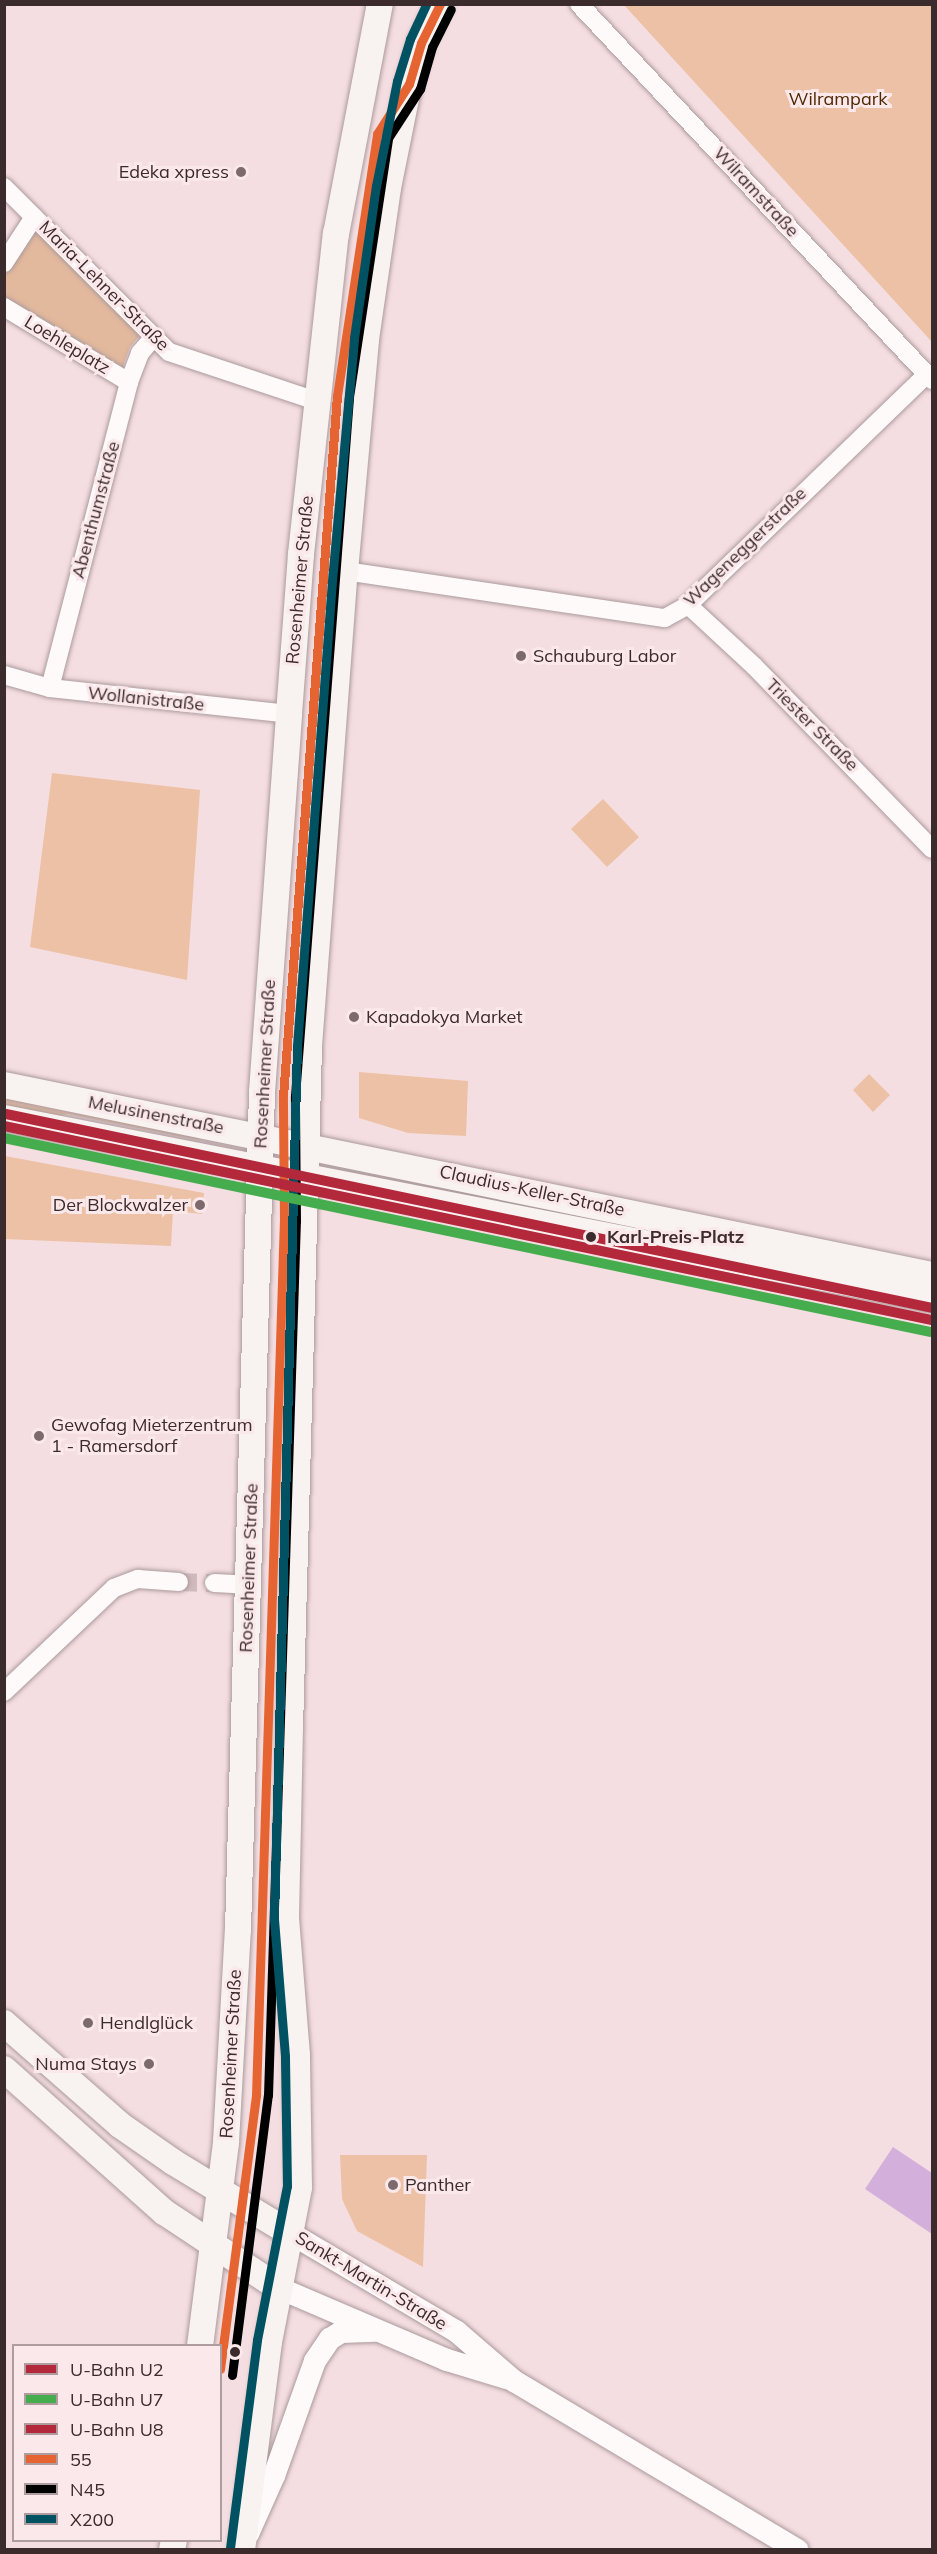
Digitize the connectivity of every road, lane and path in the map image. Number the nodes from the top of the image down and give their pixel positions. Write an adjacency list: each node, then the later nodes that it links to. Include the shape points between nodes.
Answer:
1 (380, 4): 11 (main road, Rosenheimer Straße, via 336,234)
2 (579, 4): 9 (street, Wilramstraße)
3 (433, 12): 12 (main road, via 409,84 375,263)
4 (4, 187): 5 (street, Maria-Lehner-Straße)
5 (34, 217): 6 (street); 8 (street, Maria-Lehner-Straße)
6 (4, 263)
7 (4, 307): 10 (street, Loehleplatz)
8 (153, 338): 10 (street, Abenthumstraße, via 140,353); 11 (street, Maria-Lehner-Straße, via 169,352)
9 (930, 377): 13 (street, Wageneggerstraße)
10 (129, 382): 15 (street, Abenthumstraße)
11 (316, 401): 16 (main road, Rosenheimer Straße)
12 (345, 571): 13 (street, Wageneggerstraße, via 665,618); 21 (main road, via 309,1046)
13 (688, 605): 17 (street, Triester Straße, via 754,666)
14 (4, 675): 15 (street, Wollanistraße)
15 (50, 688): 16 (street, Wollanistraße)
16 (289, 714): 20 (main road, Rosenheimer Straße)
17 (933, 849)
18 (4, 1085): 20 (main road, Melusinenstraße)
19 (4, 1118): 22 (main road, Melusinenstraße)
20 (261, 1136): 21 (main road, Melusinenstraße); 22 (main road, Rosenheimer Straße)
21 (308, 1145): 23 (main road); 24 (main road, Claudius-Keller-Straße)
22 (260, 1167): 23 (main road, Melusinenstraße); 28 (main road, Rosenheimer Straße)
23 (307, 1177): 25 (main road, Claudius-Keller-Straße); 33 (main road, via 286,1886 297,2055 299,2187)
24 (933, 1275)
25 (933, 1299)
26 (179, 1582): 29 (street, via 138,1579 114,1588)
27 (214, 1583): 28 (street)
28 (249, 1585): 32 (main road, Rosenheimer Straße, via 238,1930)
29 (4, 1692)
30 (4, 2023): 32 (main road, Sankt-Martin-Straße, via 120,2125)
31 (4, 2069): 34 (main road, Sankt-Martin-Straße, via 164,2212)
32 (220, 2190): 33 (main road, Sankt-Martin-Straße); 34 (main road, Rosenheimer Straße)
33 (290, 2233): 35 (main road); 38 (street, Sankt-Martin-Straße, via 456,2331)
34 (214, 2247): 35 (main road, Sankt-Martin-Straße); 37 (main road, Rosenheimer Straße)
35 (279, 2288): 36 (street, Sankt-Martin-Straße); 39 (main road)
36 (375, 2331): 38 (street, Sankt-Martin-Straße); 39 (street, via 341,2332 330,2339 315,2361 274,2476)
37 (200, 2344)
38 (514, 2381): 40 (street, Sankt-Martin-Straße)
39 (242, 2547)
40 (797, 2550)

